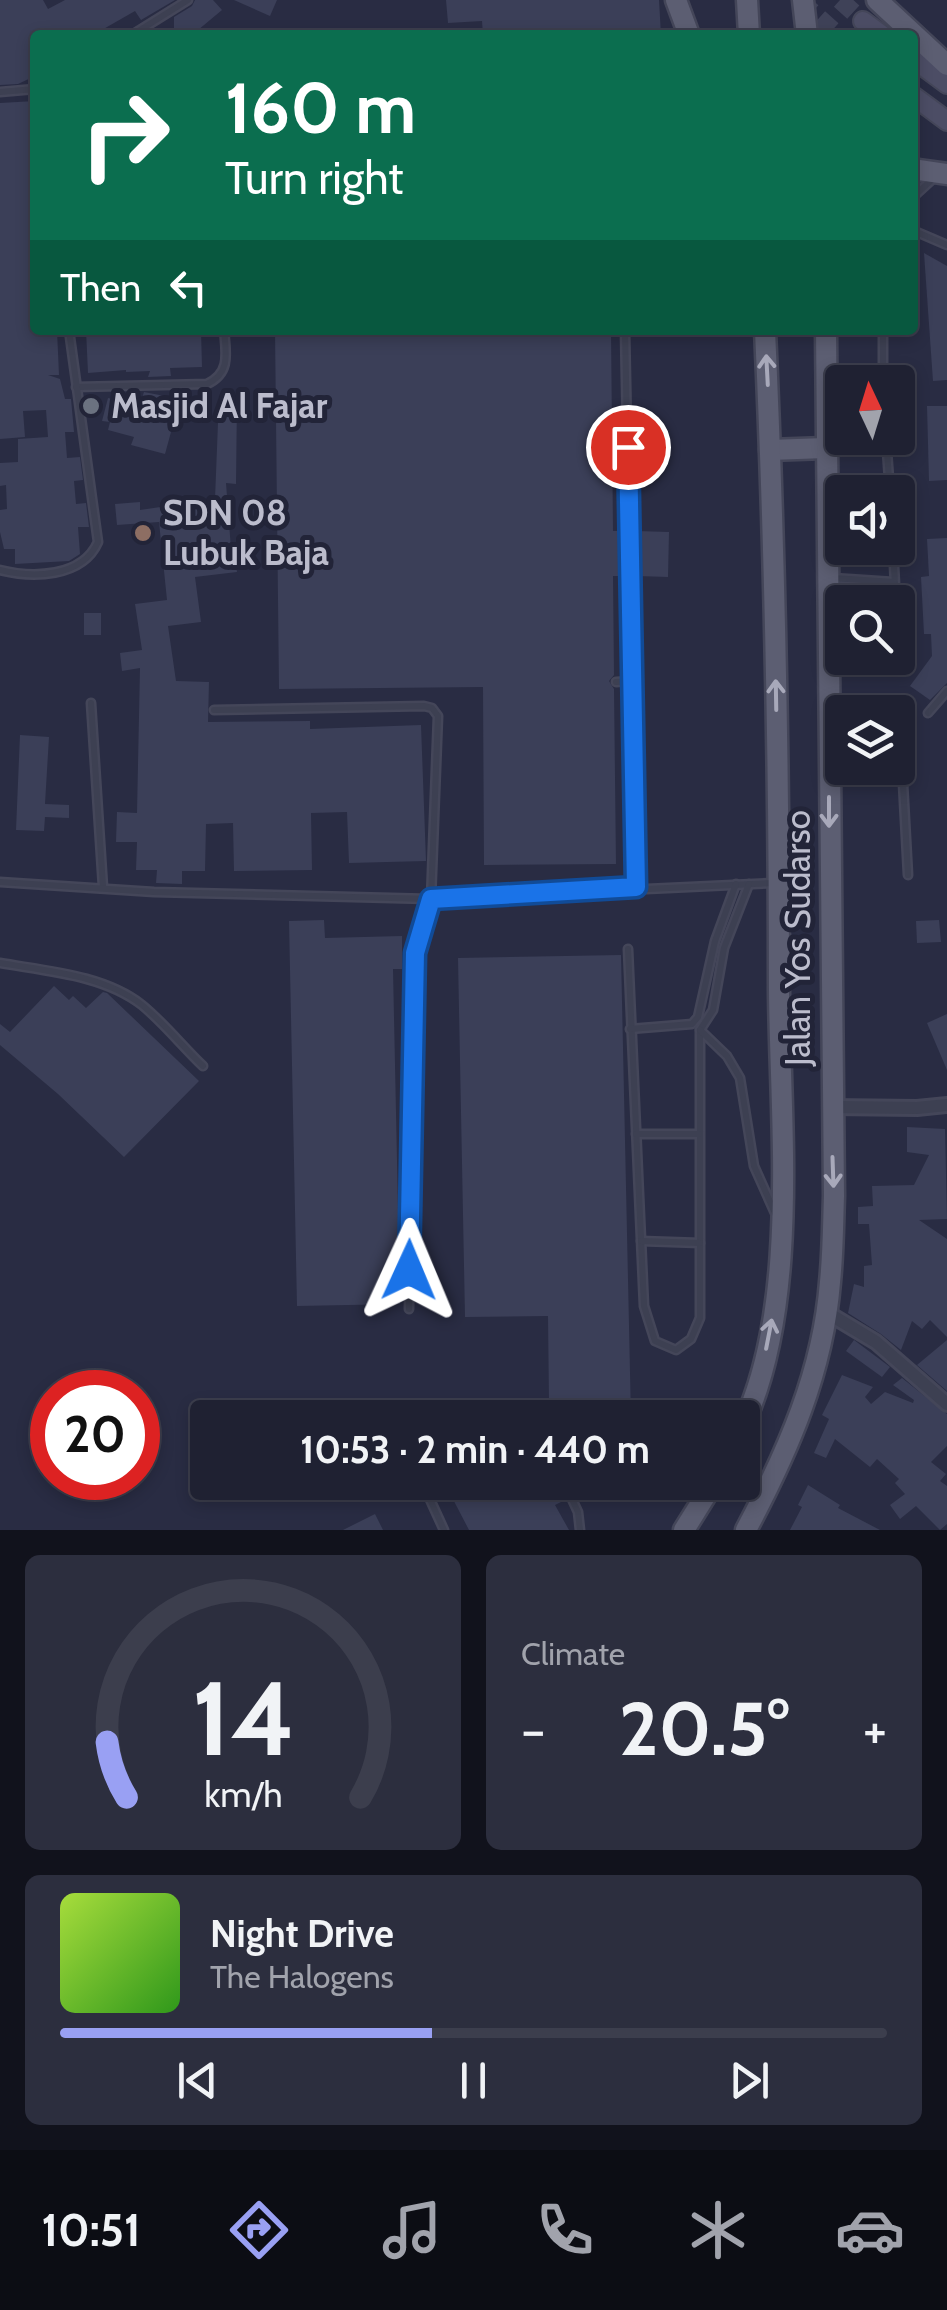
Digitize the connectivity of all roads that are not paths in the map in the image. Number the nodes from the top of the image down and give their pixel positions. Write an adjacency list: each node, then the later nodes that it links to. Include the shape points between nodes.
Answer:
1 (188, 0): 7 (lane)
2 (676, 0): 8 (main road)
3 (747, 0): 9 (main road)
4 (803, 0): 10 (main road)
5 (877, 0): 12 (main road)
6 (864, 21): 11 (main road)
7 (140, 30)
8 (686, 30)
9 (750, 30)
10 (806, 30)
11 (876, 30)
12 (909, 30)
13 (918, 39): 15 (main road)
14 (918, 62): 16 (main road)
15 (947, 66)
16 (947, 84)
17 (30, 89): 18 (lane)
18 (0, 92)
19 (918, 99): 20 (main road)
20 (947, 121)
21 (918, 170): 22 (main road)
22 (944, 173): 23 (lane)
23 (918, 193)
24 (918, 233): 25 (lane)
25 (947, 246)
26 (70, 335): 34 (lane)
27 (224, 335): 34 (lane, via 225,369 207,384)
28 (625, 335): 43 (lane)
29 (765, 335): 36 (main road, Jalan Yos Sudarso, one-way to 29)
30 (827, 335): 32 (main road, Jalan Yos Sudarso)
31 (883, 335): 33 (lane)
32 (830, 365)
33 (883, 365)
34 (76, 387): 39 (lane, via 98,542 72,568 22,576)
35 (825, 448): 36 (main road)
36 (770, 450): 54 (main road, Jalan Yos Sudarso, one-way to 36)
37 (825, 455): 40 (main road, Jalan Yos Sudarso)
38 (894, 565): 41 (lane)
39 (0, 570)
40 (826, 578): 41 (lane); 46 (main road, Jalan Yos Sudarso)
41 (894, 582): 42 (lane)
42 (894, 585)
43 (632, 681): 44 (lane); 57 (lane)
44 (616, 682)
45 (947, 691): 49 (lane)
46 (833, 695)
47 (92, 703): 58 (lane)
48 (214, 710): 59 (lane, via 424,706 436,712)
49 (928, 713)
50 (835, 785): 66 (main road, Jalan Yos Sudarso, one-way to 66)
51 (903, 785): 52 (lane)
52 (908, 875)
53 (0, 882): 58 (lane)
54 (780, 883): 56 (lane); 69 (main road, Jalan Yos Sudarso)
55 (736, 884): 56 (lane); 57 (lane); 62 (lane, via 698,1017 692,1024)
56 (749, 884): 63 (lane, via 724,948 713,1010)
57 (636, 887): 59 (lane)
58 (103, 888): 59 (lane)
59 (431, 899): 72 (lane, via 415,953)
60 (628, 950): 62 (lane)
61 (0, 963): 64 (lane, via 114,990 141,1004)
62 (630, 1029): 67 (lane)
63 (700, 1030): 68 (lane); 69 (lane, via 740,1078 754,1166)
64 (203, 1066)
65 (947, 1105): 66 (street)
66 (831, 1106): 73 (main road, Jalan Yos Sudarso, one-way to 73, via 834,1196)
67 (636, 1134): 68 (lane); 70 (lane)
68 (699, 1134): 71 (lane)
69 (781, 1222): 74 (main road, Jalan Yos Sudarso, one-way to 69, via 780,1265)
70 (641, 1241): 71 (lane); 71 (lane, via 648,1323 655,1340 676,1350 691,1339 700,1318)
71 (700, 1244)
72 (408, 1309)
73 (826, 1312): 75 (street, via 876,1342); 82 (main road, Jalan Yos Sudarso, via 804,1407)
74 (753, 1400)
75 (947, 1403)
76 (430, 1500): 79 (lane)
77 (572, 1500): 80 (lane)
78 (703, 1500): 81 (main road)
79 (444, 1530)
80 (580, 1530)
81 (684, 1530)
82 (746, 1530)

